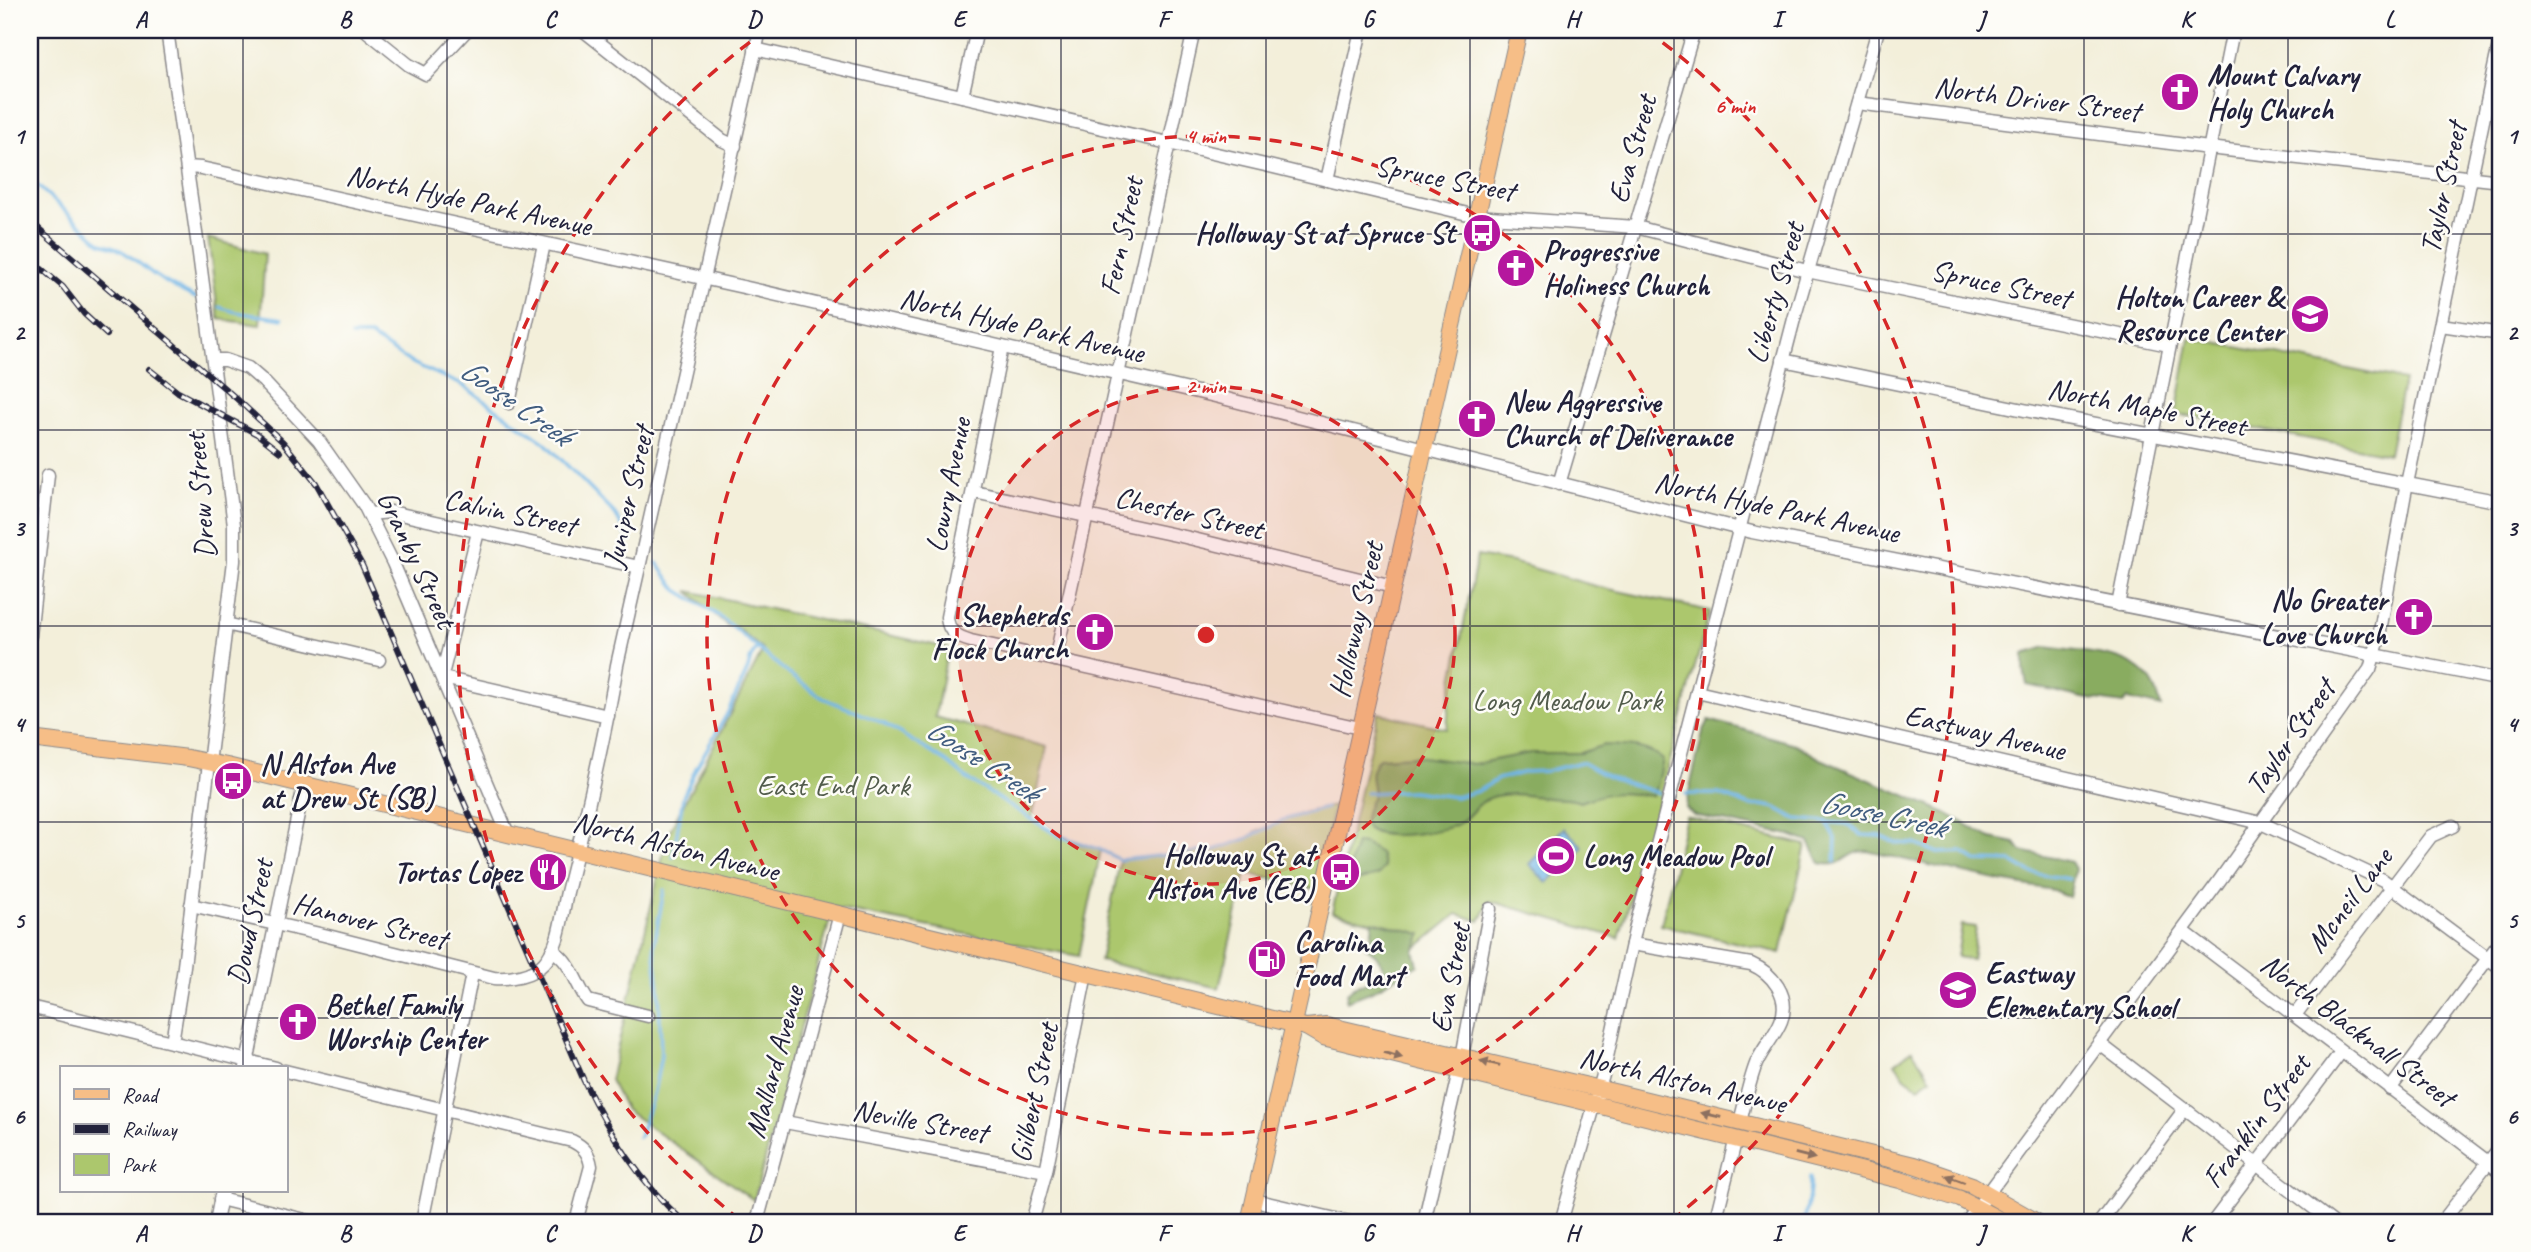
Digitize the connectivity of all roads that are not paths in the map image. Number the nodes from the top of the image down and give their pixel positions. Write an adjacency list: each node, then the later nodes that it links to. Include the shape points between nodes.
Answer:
1 (167, 30): 20 (street, Drew Street)
2 (467, 30): 12 (street, via 425,74)
3 (583, 30): 18 (street)
4 (760, 30): 14 (street, Juniper Street)
5 (977, 30): 15 (street)
6 (1194, 30): 17 (street, Fern Street)
7 (1361, 30): 22 (street)
8 (1519, 30): 24 (main road, Holloway Street)
9 (1694, 30): 25 (street, Eva Street)
10 (1878, 30): 16 (street, Liberty Street)
11 (2232, 30): 19 (street)
12 (368, 32)
13 (2501, 35): 21 (street, Taylor Street)
14 (755, 49): 15 (street, Spruce Street); 18 (street, Juniper Street)
15 (962, 96): 17 (street, Spruce Street)
16 (1857, 103): 19 (street, North Driver Street); 27 (street, Liberty Street)
17 (1169, 143): 22 (street, Spruce Street); 35 (street, Fern Street)
18 (735, 146): 28 (street, Juniper Street)
19 (2209, 148): 21 (street, North Driver Street); 31 (street)
20 (187, 167): 26 (street, North Hyde Park Avenue); 33 (street, Drew Street)
21 (2472, 178): 23 (street, North Driver Street); 29 (street, Taylor Street)
22 (1327, 180): 24 (street, Spruce Street)
23 (2501, 181)
24 (1476, 216): 25 (street, Spruce Street); 38 (main road, Holloway Street)
25 (1636, 227): 27 (street, Spruce Street); 40 (street, Eva Street)
26 (544, 244): 28 (street, North Hyde Park Avenue); 36 (street)
27 (1807, 271): 31 (street, Spruce Street); 34 (street, Liberty Street)
28 (704, 279): 32 (street, North Hyde Park Avenue); 48 (street, Juniper Street)
29 (2441, 325): 30 (street); 41 (street, Taylor Street)
30 (2501, 334)
31 (2169, 345): 37 (street)
32 (1002, 347): 35 (street, North Hyde Park Avenue); 42 (street, Lowry Avenue)
33 (213, 360): 44 (street, Granby Street, via 239,364 263,381 326,450); 51 (street, Drew Street, via 234,525)
34 (1783, 360): 37 (street, North Maple Street); 46 (street, Liberty Street)
35 (1118, 374): 38 (street, North Hyde Park Avenue); 45 (street, Fern Street)
36 (509, 403)
37 (2151, 434): 41 (street, North Maple Street); 50 (street)
38 (1424, 450): 40 (street, North Hyde Park Avenue); 49 (main road, Holloway Street)
39 (48, 475): 52 (street)
40 (1559, 484): 46 (street, North Hyde Park Avenue)
41 (2407, 484): 43 (street, North Maple Street); 53 (street, Taylor Street)
42 (974, 492): 45 (street, Chester Street); 55 (street, Lowry Avenue, via 948,625 952,633 971,642)
43 (2501, 502)
44 (369, 514): 47 (street, Calvin Street, via 391,512); 56 (street, Granby Street)
45 (1086, 516): 49 (street, Chester Street); 55 (street, Fern Street)
46 (1739, 530): 50 (street, North Hyde Park Avenue); 58 (street, Liberty Street)
47 (478, 532): 48 (street, Calvin Street); 56 (street)
48 (639, 567): 59 (street, Juniper Street)
49 (1393, 587): 60 (main road, Holloway Street)
50 (2118, 605): 53 (street, North Hyde Park Avenue)
51 (226, 624): 54 (street); 62 (street, Drew Street)
52 (30, 636)
53 (2375, 656): 57 (street, North Hyde Park Avenue); 64 (street, Taylor Street)
54 (379, 660)
55 (1055, 660): 60 (street)
56 (442, 676): 59 (street); 66 (street, Granby Street)
57 (2501, 680)
58 (1696, 692): 64 (street, Eastway Avenue); 75 (street, Liberty Street)
59 (608, 716): 67 (street, Juniper Street)
60 (1360, 728): 85 (main road, Holloway Street)
61 (30, 740): 62 (main road, North Alston Avenue)
62 (208, 762): 63 (main road, North Alston Avenue); 69 (street, Drew Street)
63 (304, 785): 66 (main road, North Alston Avenue); 72 (street, Dowd Street)
64 (2261, 823): 68 (street, Eastway Avenue); 73 (street, Taylor Street)
65 (2453, 827): 68 (street, Mcneil Lane, via 2431,836)
66 (508, 834): 67 (main road, North Alston Avenue)
67 (578, 851): 71 (main road, North Alston Avenue); 76 (street, Juniper Street)
68 (2393, 887): 77 (street, Eastway Avenue); 83 (street, Mcneil Lane)
69 (191, 905): 72 (street, Hanover Street); 86 (street, Drew Street)
70 (1490, 909): 89 (street, Eva Street)
71 (840, 914): 81 (main road, North Alston Avenue); 96 (street, Mallard Avenue)
72 (278, 924): 80 (street, Hanover Street); 90 (street, Dowd Street)
73 (2183, 931): 83 (street, North Blacknall Street); 87 (street, Taylor Street)
74 (2501, 941): 77 (street)
75 (1632, 944): 93 (street, Liberty Street); 97 (street, via 1751,964 1777,984 1783,1001 1782,1020 1756,1066)
76 (552, 950): 79 (street, Juniper Street); 84 (street, via 563,957 588,1001)
77 (2488, 959): 78 (street, Eastway Avenue); 92 (street)
78 (2501, 968)
79 (536, 970): 80 (street, Hanover Street, via 510,978)
80 (472, 974): 94 (street)
81 (1086, 974): 85 (main road, North Alston Avenue); 102 (street, Gilbert Street)
82 (30, 1007): 86 (street)
83 (2295, 1014): 88 (street, North Blacknall Street)
84 (648, 1016)
85 (1300, 1025): 89 (main road, North Alston Avenue, via 1326,1025); 106 (main road, Holloway Street)
86 (172, 1042): 90 (street)
87 (2100, 1044): 95 (street); 104 (street, Taylor Street)
88 (2341, 1052): 92 (street, North Blacknall Street); 101 (street, Franklin Street)
89 (1460, 1064): 93 (main road, North Alston Avenue); 117 (street, Eva Street)
90 (247, 1065)
91 (287, 1071): 94 (street)
92 (2390, 1089): 100 (street, North Blacknall Street)
93 (1597, 1096): 97 (main road, North Alston Avenue, one-way to 93); 98 (main road, North Alston Avenue); 118 (street, Liberty Street)
94 (444, 1110): 111 (street); 112 (street, via 572,1141 585,1149 591,1166)
95 (2184, 1110): 101 (street); 123 (street)
96 (785, 1122): 102 (street, Neville Street); 113 (street, Mallard Avenue)
97 (1740, 1122): 104 (main road, North Alston Avenue, one-way to 97, via 1914,1165)
98 (1736, 1138): 107 (main road, North Alston Avenue, one-way to 107, via 1927,1187); 119 (street)
99 (2501, 1146): 100 (street)
100 (2488, 1162): 103 (street, North Blacknall Street); 125 (street)
101 (2256, 1164): 108 (street); 124 (street, Franklin Street)
102 (1046, 1171): 114 (street, Gilbert Street)
103 (2501, 1172)
104 (1989, 1193): 107 (street, Taylor Street); 122 (main road, North Alston Avenue)
105 (221, 1195): 109 (street); 110 (street)
106 (1254, 1200): 115 (main road, Holloway Street); 116 (street)
107 (1978, 1208): 120 (street, Taylor Street); 121 (main road, North Alston Avenue)
108 (2324, 1220)
109 (216, 1222)
110 (313, 1222)
111 (422, 1222)
112 (576, 1222)
113 (757, 1222)
114 (1031, 1222)
115 (1249, 1222)
116 (1349, 1222)
117 (1424, 1222)
118 (1561, 1222)
119 (1715, 1222)
120 (1967, 1222)
121 (2004, 1222)
122 (2037, 1222)
123 (2100, 1222)
124 (2213, 1222)
125 (2442, 1222)

